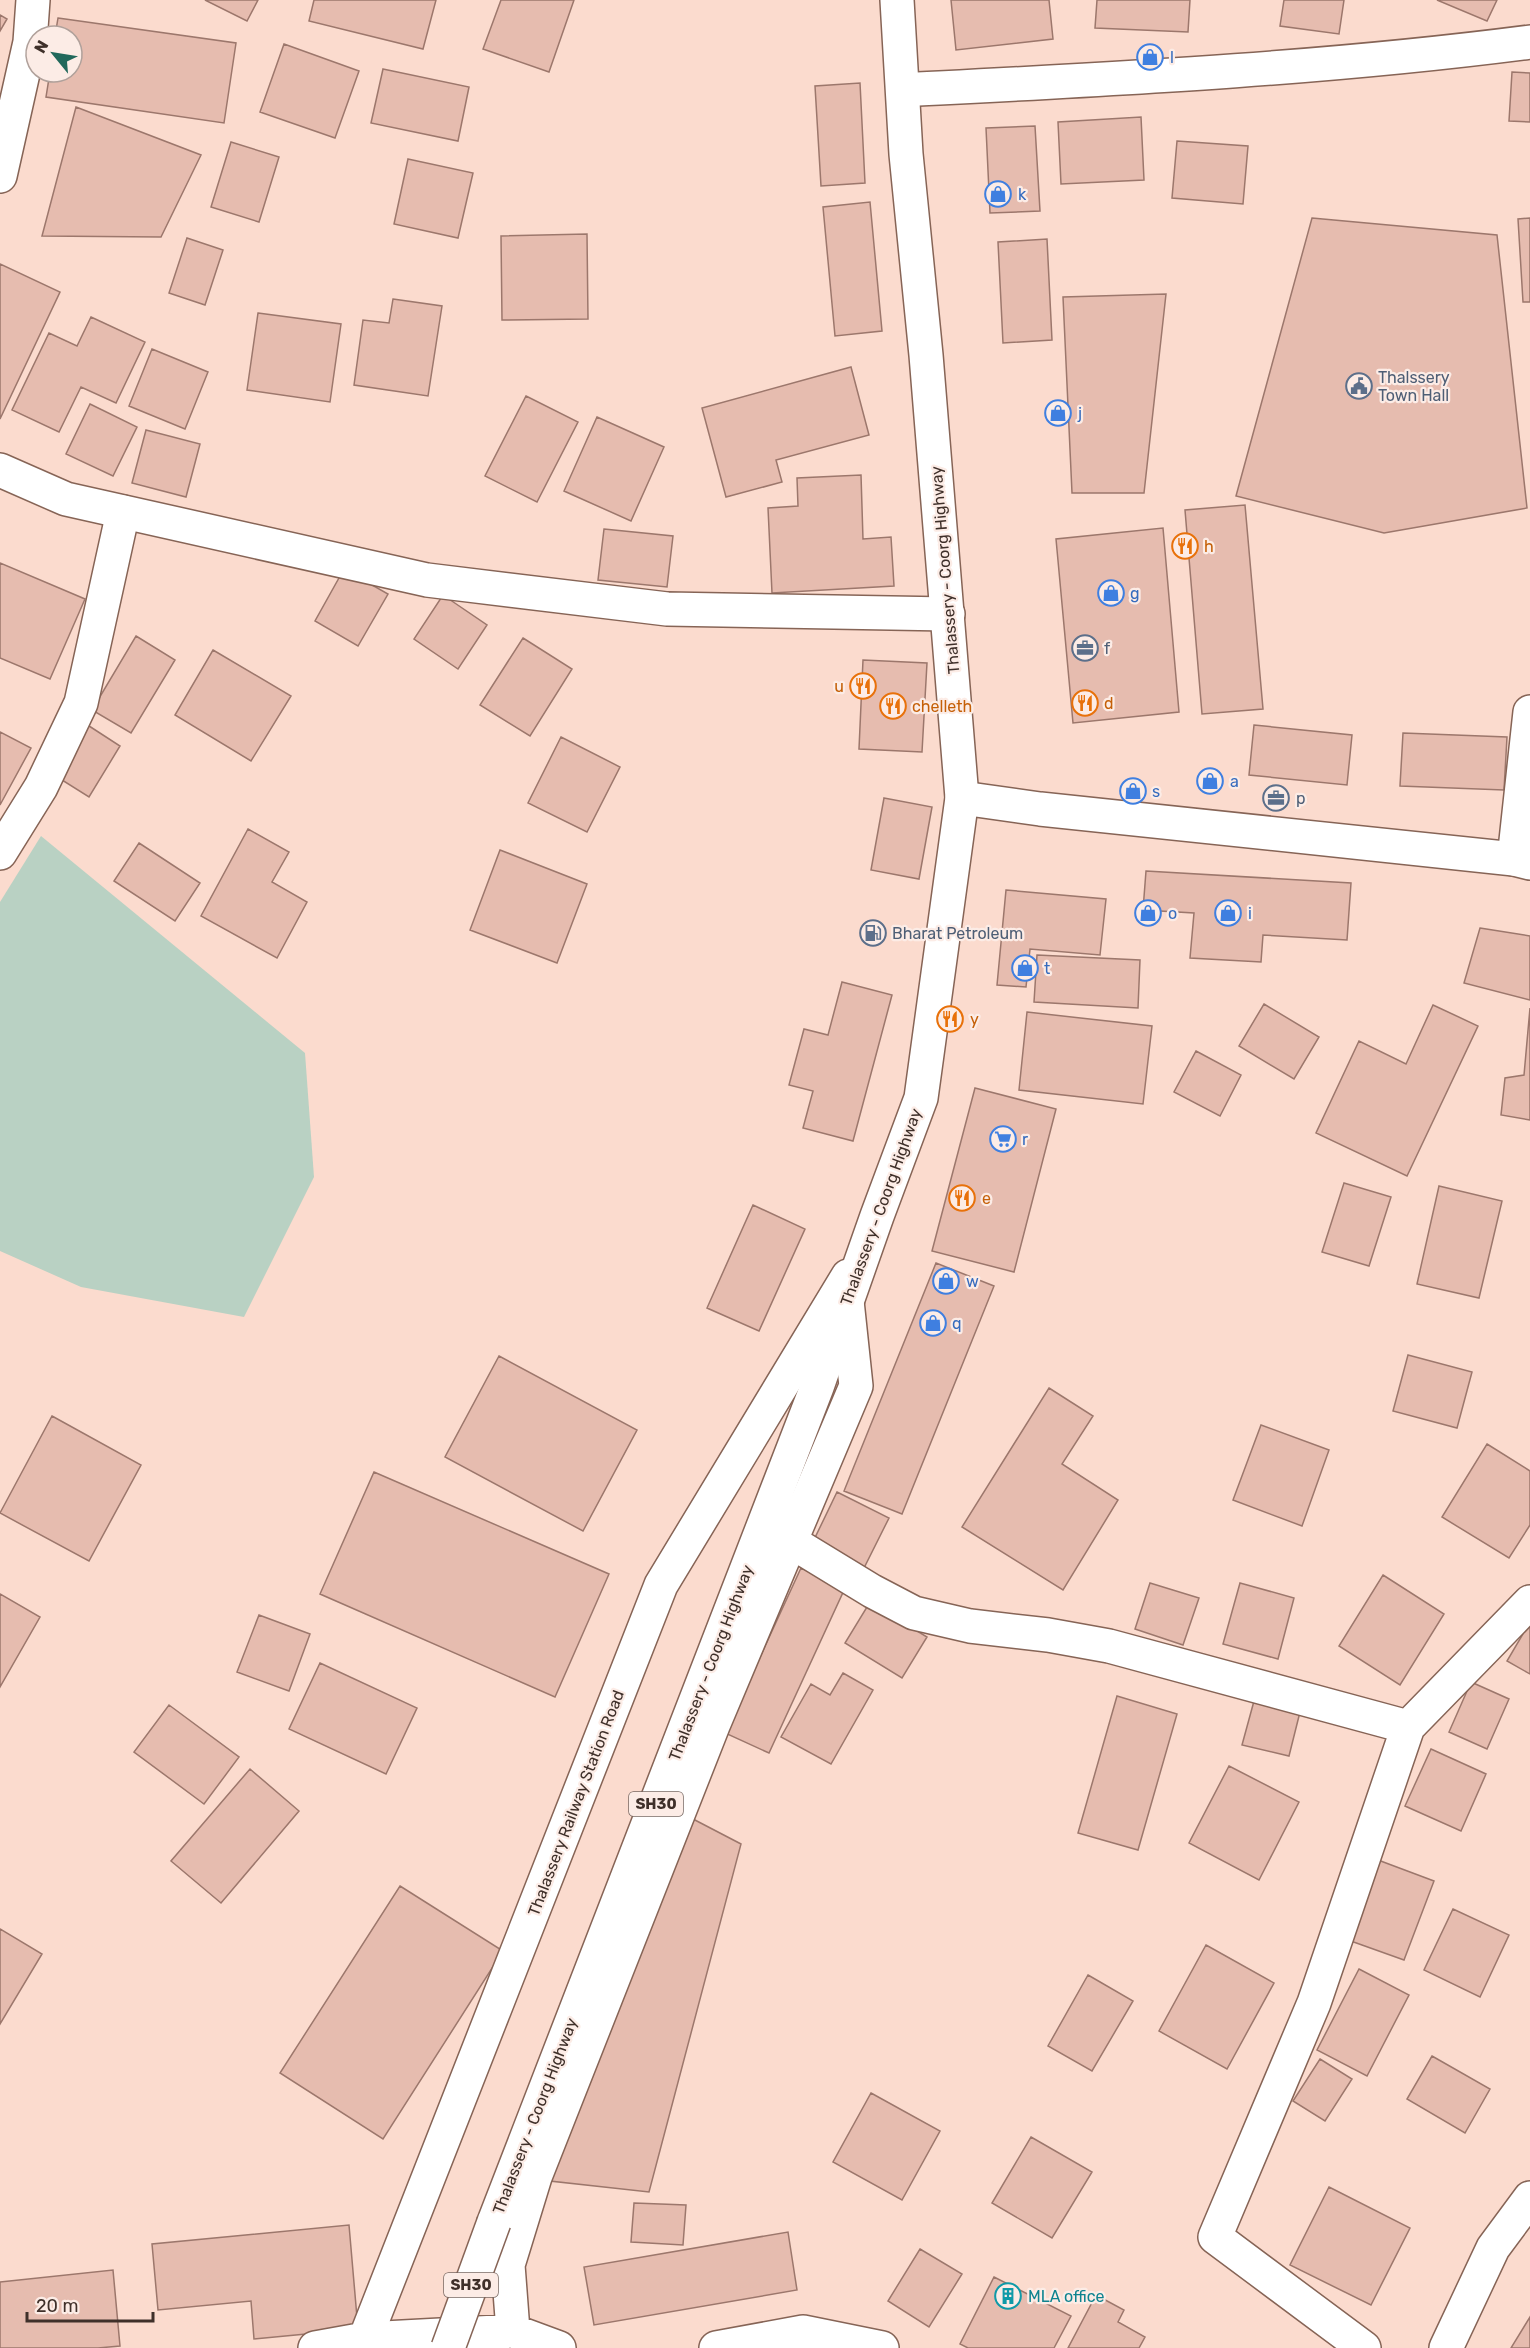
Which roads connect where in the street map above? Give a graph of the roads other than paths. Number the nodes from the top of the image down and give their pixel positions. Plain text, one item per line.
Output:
1 (33, 0) edge
2 (897, 0) edge
3 (1530, 42) edge
4 (903, 90) junction
5 (0, 176) edge
6 (0, 470) edge
7 (123, 512) junction
8 (948, 614) junction
9 (1530, 712) edge
10 (962, 798) junction
11 (0, 853) edge
12 (1522, 861) edge
13 (865, 1249) junction
14 (847, 1301) junction
15 (790, 1541) junction
16 (1530, 1602) edge
17 (1408, 1727) junction
18 (1530, 2198) edge
19 (513, 2331) junction
20 (365, 2339) junction
21 (315, 2348) edge
22 (448, 2348) edge
23 (559, 2348) edge
24 (716, 2348) edge
25 (882, 2348) edge
26 (1364, 2348) edge
27 (1446, 2348) edge

1 - 5 street
2 - 4 street, Thalassery - Coorg Highway / SH30
3 - 4 street
4 - 8 street, Thalassery - Coorg Highway / SH30
6 - 7 street
7 - 8 street
7 - 11 street
8 - 10 street, Thalassery - Coorg Highway / SH30
9 - 12 street
10 - 12 street
10 - 13 street, Thalassery - Coorg Highway / SH30
13 - 14 street, Thalassery - Coorg Highway / SH30
13 - 20 street, Thalassery Railway Station Road
14 - 15 street
14 - 22 street, Thalassery - Coorg Highway / SH30, bridge
15 - 17 street
15 - 19 street
16 - 17 street
17 - 26 street
18 - 27 street
19 - 20 street
19 - 23 street
20 - 21 street
24 - 25 street

